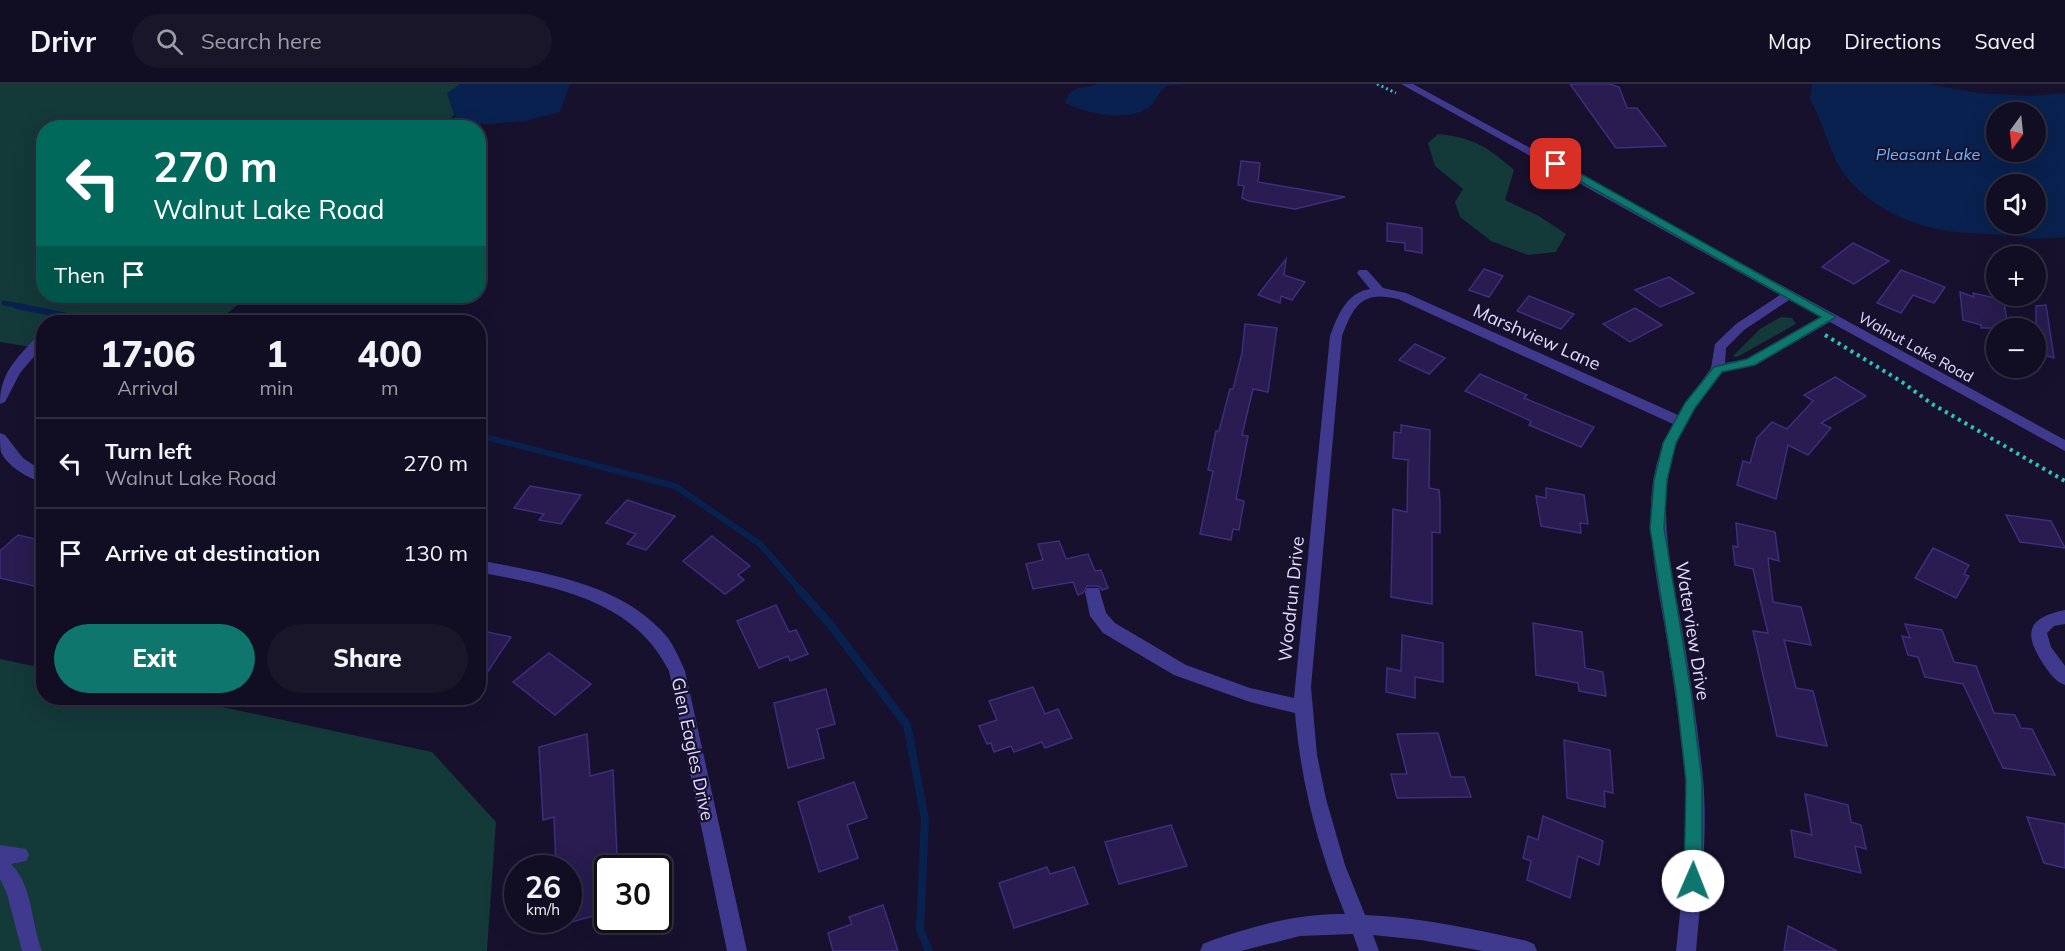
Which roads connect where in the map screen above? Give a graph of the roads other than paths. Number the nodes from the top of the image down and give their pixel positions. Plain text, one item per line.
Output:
1 (1404, 90) edge
2 (1364, 273) dead end
3 (1378, 290) junction
4 (1788, 295) junction
5 (1830, 317) junction
6 (36, 346) edge
7 (1718, 369) junction
8 (0, 399) edge
9 (1681, 422) junction
10 (0, 438) edge
11 (2065, 446) edge
12 (36, 473) edge
13 (486, 568) edge
14 (1092, 592) dead end
15 (2065, 617) edge
16 (2065, 678) edge
17 (1303, 707) junction
18 (0, 866) edge
19 (1361, 926) junction
20 (32, 951) edge
21 (737, 951) edge
22 (1210, 951) edge
23 (1369, 951) edge
24 (1527, 951) edge
25 (1686, 951) edge

1 - 4 street, Walnut Lake Road
2 - 3 street
3 - 9 street, Marshview Lane
3 - 17 street, Woodrun Drive
4 - 5 street, Walnut Lake Road
4 - 7 street, Waterview Drive
5 - 7 street
5 - 11 street, Walnut Lake Road
6 - 8 street
7 - 9 street, Waterview Drive
9 - 25 street, Waterview Drive
10 - 12 street
13 - 21 street, Glen Eagles Drive
14 - 17 street
15 - 16 street
17 - 19 street, Woodrun Drive
18 - 20 street
19 - 22 street
19 - 23 street, Woodrun Drive
19 - 24 street

